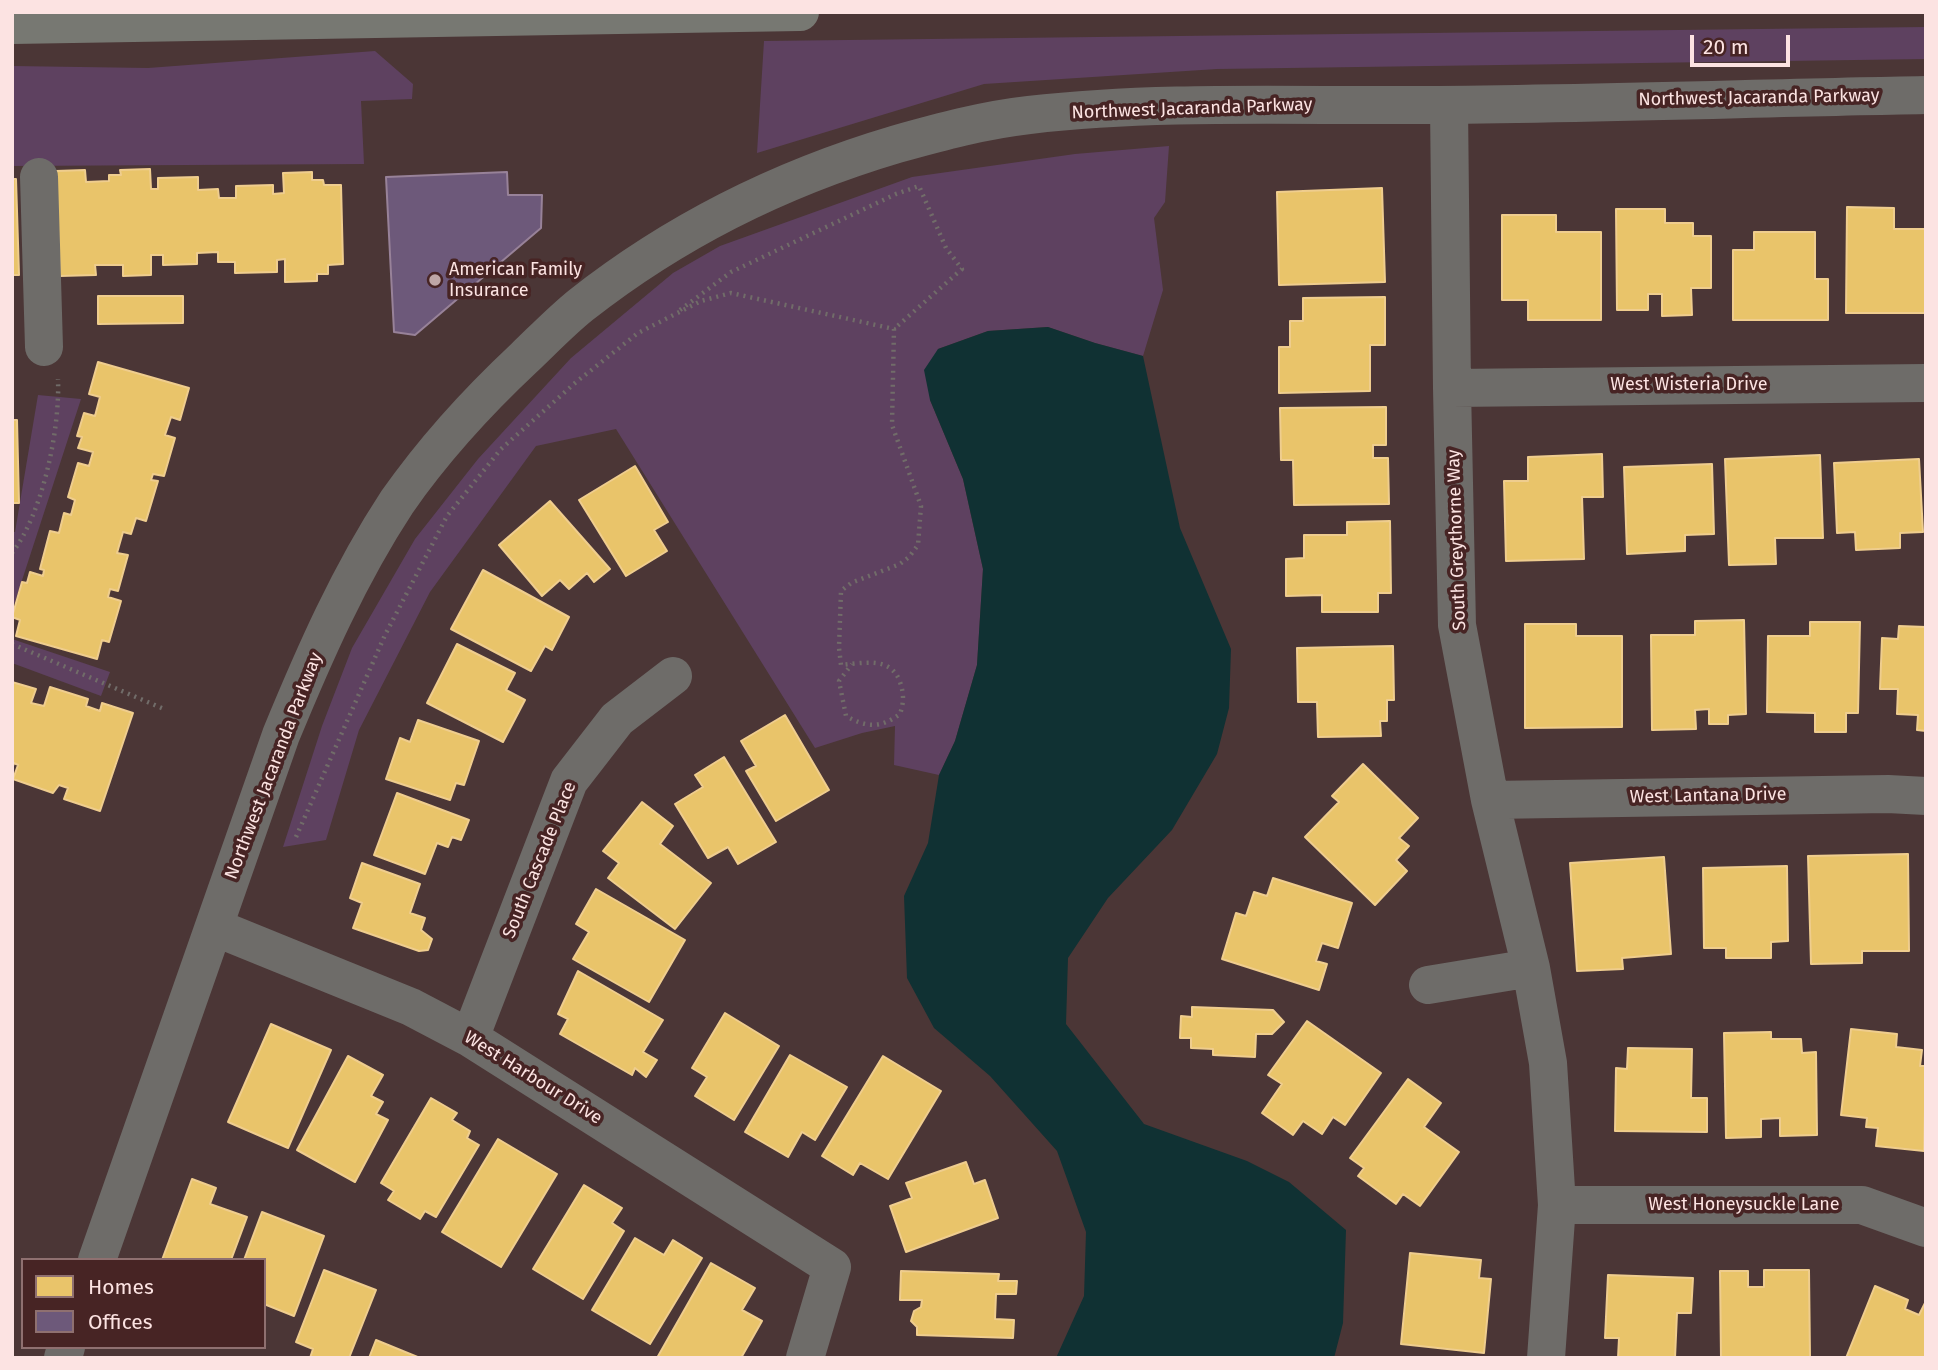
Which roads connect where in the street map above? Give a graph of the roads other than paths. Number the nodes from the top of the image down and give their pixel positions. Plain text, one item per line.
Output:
1 (800, 12) edge
2 (441, 15) edge
3 (12, 25) edge
4 (1926, 94) edge
5 (1449, 104) junction
6 (39, 177) dead end
7 (51, 359) road end
8 (1926, 383) edge
9 (1452, 388) junction
10 (673, 676) dead end
11 (1926, 796) edge
12 (1490, 800) junction
13 (214, 927) junction
14 (1531, 968) junction
15 (1428, 985) dead end
16 (470, 1038) junction
17 (1558, 1205) junction
18 (1926, 1228) edge
19 (98, 1258) edge
20 (805, 1358) edge
21 (1546, 1358) edge

1 - 2 main road
2 - 3 main road
4 - 5 street, Northwest Jacaranda Parkway
5 - 9 street, South Greythorne Way
5 - 13 street, Northwest Jacaranda Parkway
6 - 7 street
8 - 9 street, West Wisteria Drive
9 - 12 street, South Greythorne Way
10 - 16 street, South Cascade Place
11 - 12 street, West Lantana Drive
12 - 14 street, South Greythorne Way
13 - 16 street, West Harbour Drive
13 - 19 street, Northwest Jacaranda Parkway
14 - 15 street
14 - 17 street, South Greythorne Way
16 - 20 street, West Harbour Drive
17 - 18 street, West Honeysuckle Lane
17 - 21 street, South Greythorne Way

